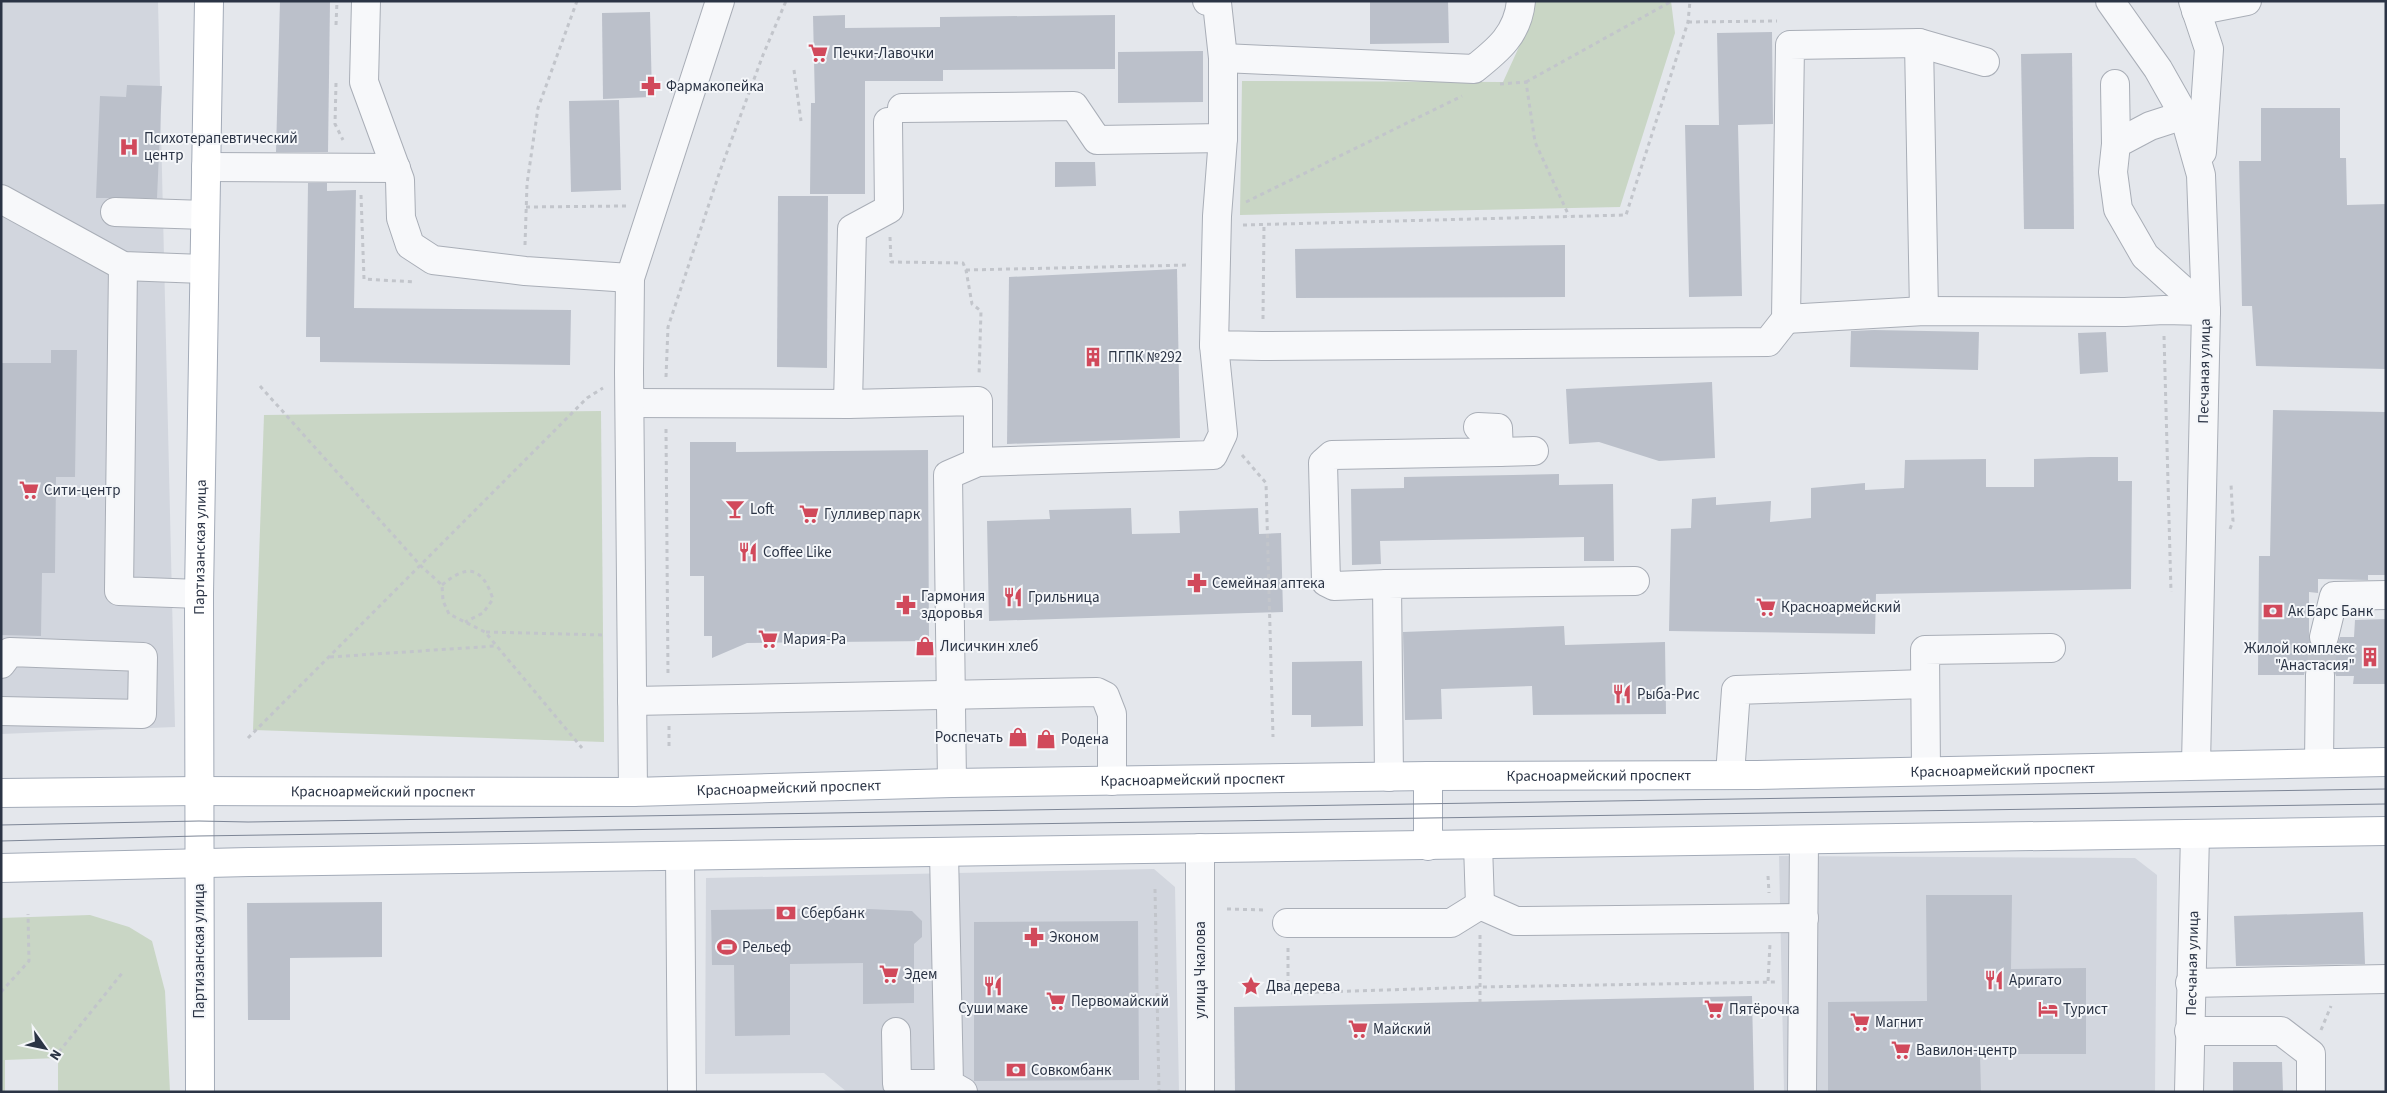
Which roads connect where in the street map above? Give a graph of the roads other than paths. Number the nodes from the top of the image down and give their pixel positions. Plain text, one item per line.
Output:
1 (210, 1) edge
2 (366, 1) edge
3 (720, 1) edge
4 (1207, 1) edge
5 (1521, 1) edge
6 (2110, 1) edge
7 (2247, 1) edge
8 (2194, 6) edge
9 (1920, 43) junction
10 (1223, 58) junction
11 (1985, 62) dead end
12 (2115, 84) dead end
13 (2184, 115) junction
14 (1223, 138) junction
15 (2116, 144) junction
16 (206, 167) junction
17 (396, 168) junction
18 (2201, 175) junction
19 (1, 199) edge
20 (115, 212) dead end
21 (205, 215) junction
22 (123, 266) junction
23 (203, 269) junction
24 (630, 278) junction
25 (1924, 311) junction
26 (2206, 311) junction
27 (1786, 319) junction
28 (1214, 345) junction
29 (630, 403) junction
30 (848, 404) junction
31 (1478, 427) dead end
32 (1534, 451) dead end
33 (1499, 452) junction
34 (978, 462) junction
35 (1635, 581) dead end
36 (1387, 584) junction
37 (199, 594) junction
38 (2386, 595) edge
39 (2324, 637) tunnel mouth
40 (2051, 648) dead end
41 (1, 664) edge
42 (2320, 675) tunnel mouth
43 (1925, 684) junction
44 (951, 694) junction
45 (632, 700) junction
46 (1, 711) edge
47 (2386, 762) edge
48 (2319, 763) junction
49 (2196, 764) junction
50 (1926, 771) junction
51 (1730, 775) junction
52 (1428, 776) junction
53 (1389, 777) junction
54 (1112, 781) junction
55 (952, 783) junction
56 (199, 791) junction
57 (633, 792) junction
58 (1, 794) edge
59 (2386, 831) edge
60 (2195, 834) junction
61 (1804, 840) junction
62 (1478, 845) junction
63 (1428, 846) junction
64 (1200, 848) junction
65 (944, 853) junction
66 (680, 857) junction
67 (198, 863) junction
68 (1, 868) edge
69 (1480, 917) junction
70 (1804, 918) junction
71 (1287, 934) road end
72 (2386, 979) edge
73 (2190, 983) junction
74 (896, 1032) dead end
75 (2189, 1032) junction
76 (956, 1088) edge
77 (200, 1092) edge
78 (682, 1092) edge
79 (1200, 1092) edge
80 (1802, 1092) edge
81 (2189, 1092) edge
82 (2311, 1092) edge

1 - 16 main road, Партизанская улица
2 - 17 street
3 - 24 street
4 - 10 street
5 - 10 street
6 - 13 street, Песчаная улица
7 - 8 street
8 - 18 street
9 - 11 street
9 - 25 street
9 - 27 street
10 - 14 street
12 - 15 street
13 - 15 street
13 - 18 street, Песчаная улица
14 - 28 street
14 - 30 street
15 - 26 street
16 - 17 street
16 - 21 main road, Партизанская улица
17 - 24 street
18 - 26 street, Песчаная улица
19 - 22 street
20 - 21 street
21 - 23 main road, Партизанская улица
22 - 23 street
22 - 37 street
23 - 37 main road, Партизанская улица
24 - 29 street
25 - 26 street
25 - 27 street
26 - 49 street, Песчаная улица
27 - 28 street
28 - 34 street
29 - 30 street
29 - 45 street
30 - 34 street
31 - 33 street
32 - 33 street
33 - 36 street
34 - 44 street
35 - 36 street
36 - 53 street
37 - 56 main road, Партизанская улица
38 - 39 street
40 - 43 street
41 - 46 street
42 - 48 street
43 - 50 street
43 - 51 street
44 - 45 street
44 - 54 street
44 - 55 street
45 - 57 street
47 - 48 main road, Красноармейский проспект
48 - 49 main road, Красноармейский проспект
49 - 50 main road, Красноармейский проспект
50 - 51 main road, Красноармейский проспект
51 - 52 main road, Красноармейский проспект
52 - 53 main road, Красноармейский проспект
52 - 63 main road
53 - 54 main road, Красноармейский проспект
54 - 55 main road, Красноармейский проспект
55 - 57 main road, Красноармейский проспект
56 - 57 main road, Красноармейский проспект
56 - 58 main road, Красноармейский проспект
56 - 67 main road, Партизанская улица
59 - 60 main road
60 - 61 main road
60 - 73 street, Песчаная улица
61 - 62 main road
61 - 70 street
62 - 63 main road
62 - 69 street
63 - 64 main road
64 - 65 main road
64 - 79 street, улица Чкалова
65 - 66 main road
65 - 76 street
66 - 67 main road
66 - 78 street
67 - 68 main road
67 - 77 main road, Партизанская улица
69 - 70 street
69 - 71 street
70 - 80 street
72 - 73 street
73 - 75 street, Песчаная улица
74 - 76 street
75 - 81 street, Песчаная улица
75 - 82 street

